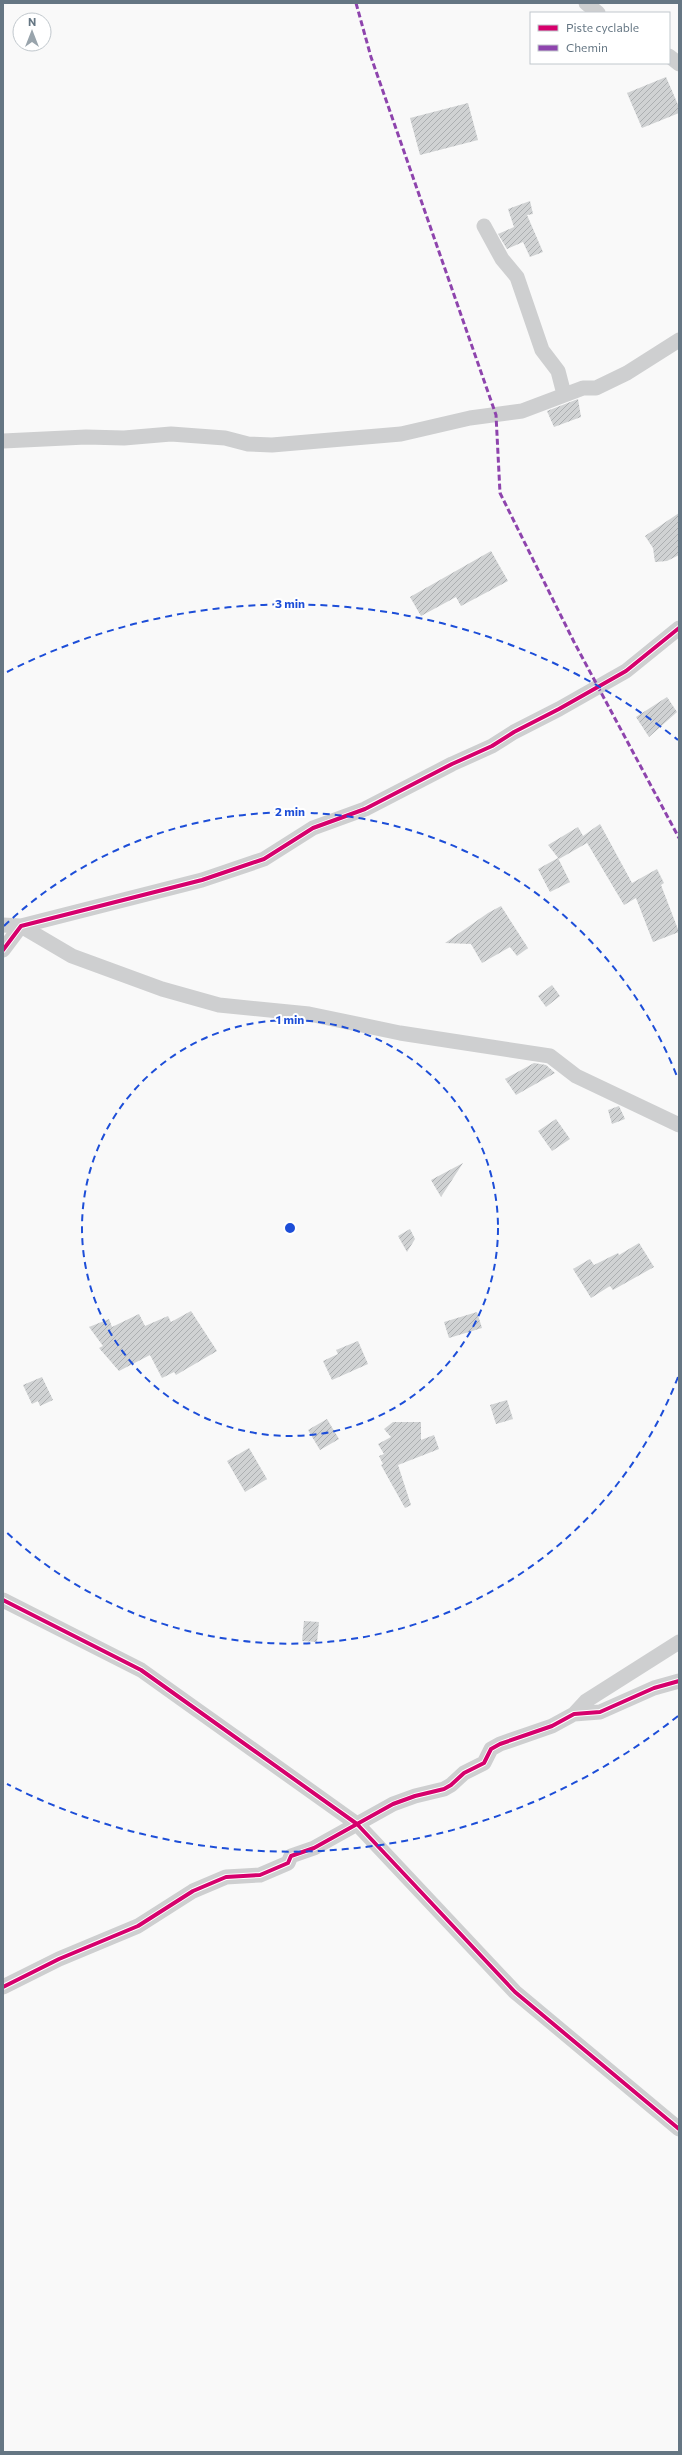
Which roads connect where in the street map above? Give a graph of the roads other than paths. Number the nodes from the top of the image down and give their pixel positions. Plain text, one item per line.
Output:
1 (586, 3) edge
2 (597, 12) edge
3 (670, 57) edge
4 (679, 64) edge
5 (484, 226) dead end
6 (679, 340) edge
7 (564, 394) junction
8 (3, 441) edge
9 (679, 628) edge
10 (3, 925) edge
11 (21, 926) junction
12 (3, 950) edge
13 (679, 1125) edge
14 (3, 1600) edge
15 (679, 1642) edge
16 (679, 1681) edge
17 (574, 1714) junction
18 (357, 1824) junction
19 (3, 1987) edge
20 (679, 2129) edge

1 - 2 street
3 - 4 street
5 - 7 street
6 - 7 street
7 - 8 street
9 - 11 street
10 - 11 street
11 - 12 street
11 - 13 street
14 - 18 street
15 - 17 street
16 - 17 street
17 - 18 street
18 - 19 street
18 - 20 street

